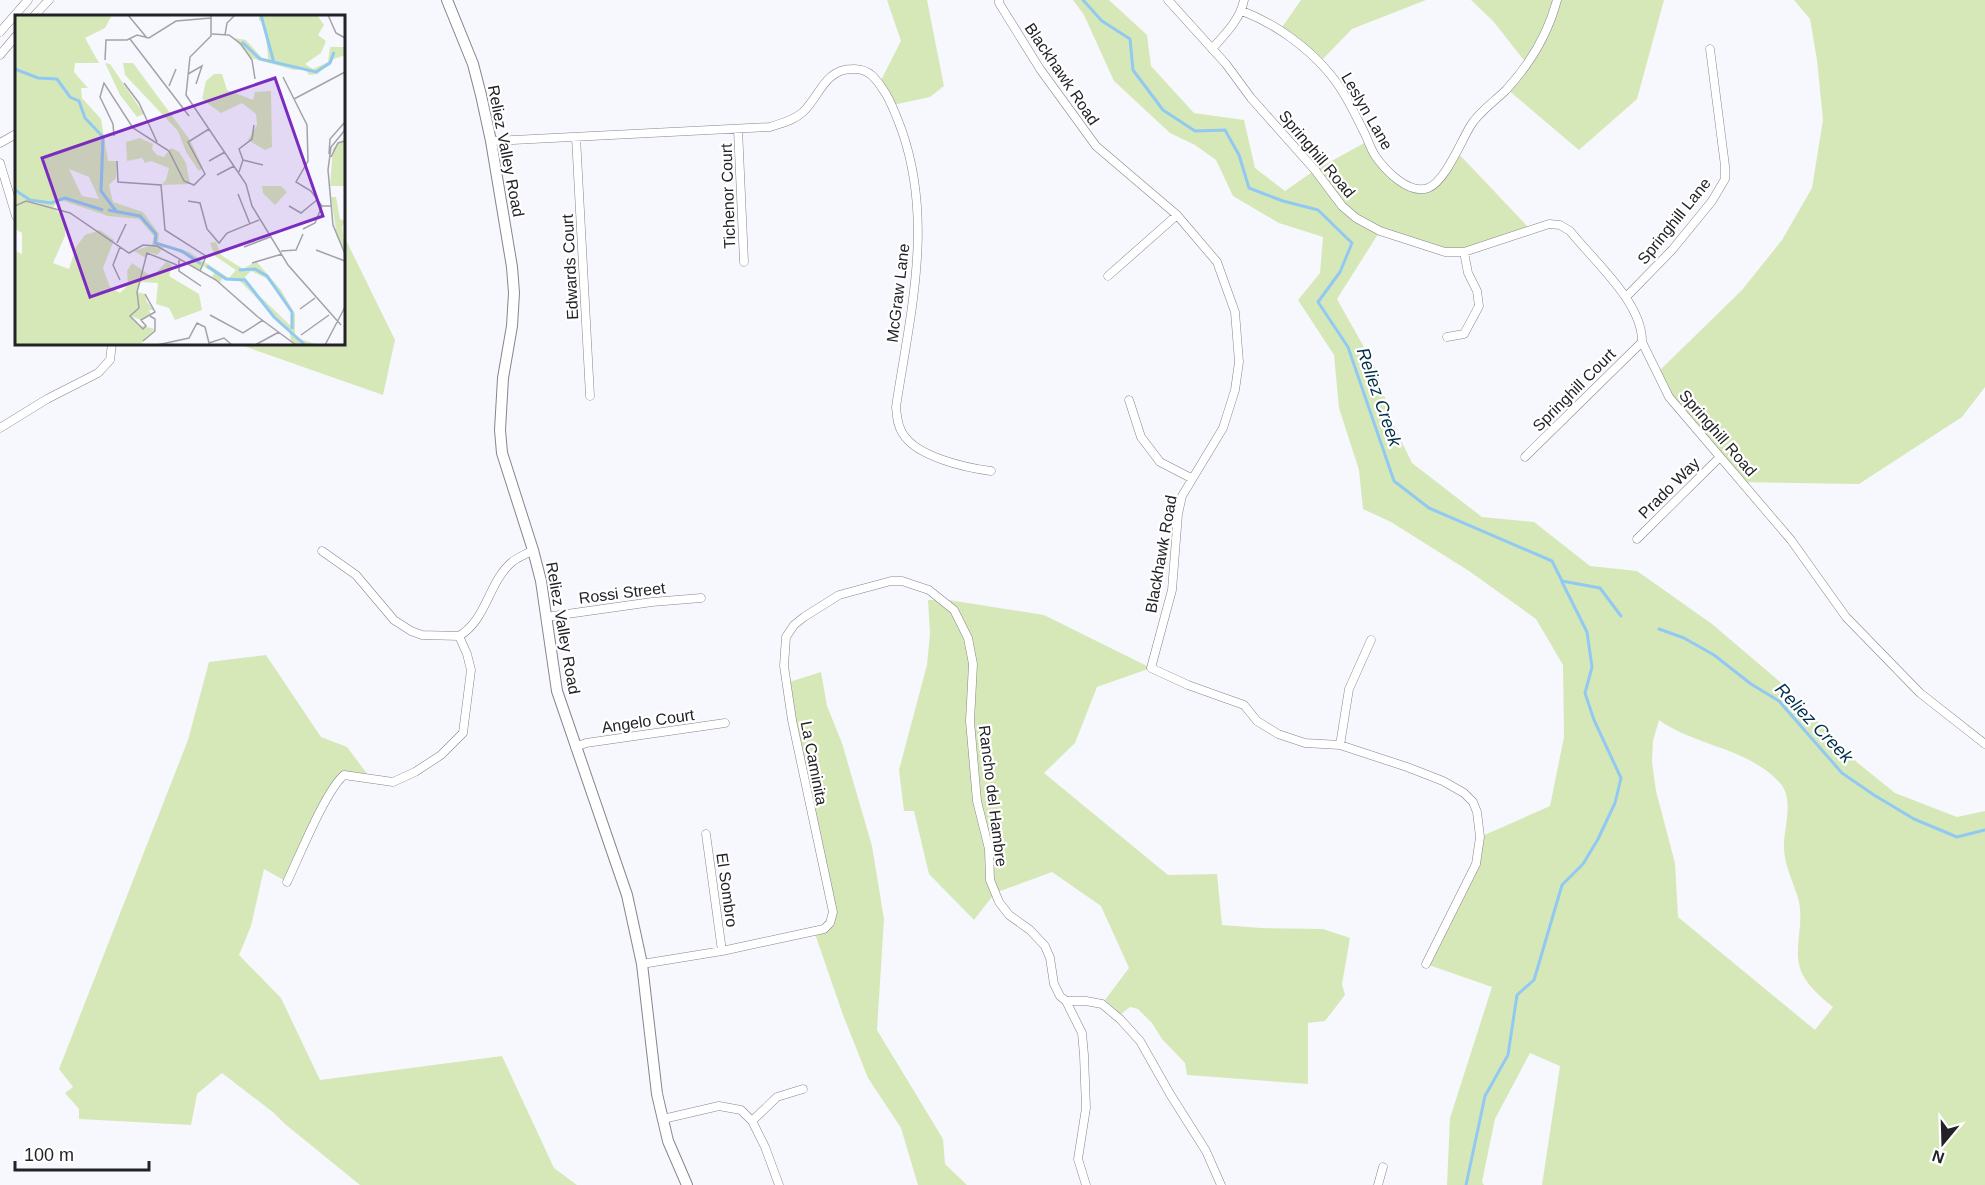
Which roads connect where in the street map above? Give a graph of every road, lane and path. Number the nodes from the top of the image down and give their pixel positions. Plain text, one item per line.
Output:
1 (28, 0) edge
2 (49, 0) edge
3 (447, 0) edge
4 (999, 0) edge
5 (1168, 0) edge
6 (1244, 0) edge
7 (1557, 0) edge
8 (1242, 11) junction
9 (35, 15) edge
10 (0, 32) edge
11 (15, 37) edge
12 (1212, 49) junction
13 (1710, 49) dead end
14 (0, 55) edge
15 (738, 129) junction
16 (15, 135) edge
17 (576, 137) junction
18 (491, 141) junction
19 (0, 143) edge
20 (0, 164) edge
21 (15, 213) edge
22 (1177, 215) junction
23 (1464, 252) junction
24 (744, 262) dead end
25 (1108, 276) dead end
26 (1627, 296) junction
27 (1446, 338) dead end
28 (1642, 342) junction
29 (112, 345) edge
30 (590, 396) dead end
31 (1129, 400) dead end
32 (0, 428) edge
33 (1525, 457) dead end
34 (1720, 457) junction
35 (991, 471) dead end
36 (1191, 478) junction
37 (1637, 539) dead end
38 (533, 550) junction
39 (322, 551) dead end
40 (701, 598) dead end
41 (546, 617) junction
42 (459, 636) junction
43 (968, 638) joint
44 (1371, 640) dead end
45 (725, 723) dead end
46 (1985, 744) edge
47 (1340, 745) junction
48 (575, 747) junction
49 (706, 834) dead end
50 (288, 882) dead end
51 (722, 951) junction
52 (642, 964) junction
53 (1426, 964) dead end
54 (1066, 1001) junction
55 (803, 1089) dead end
56 (663, 1119) junction
57 (752, 1120) junction
58 (1383, 1167) dead end
59 (687, 1185) edge
60 (779, 1185) edge
61 (1086, 1185) edge
62 (1221, 1185) edge
63 (1378, 1185) edge

1 - 10 street
2 - 9 street
3 - 18 main road, Reliez Valley Road
4 - 22 street, Blackhawk Road
5 - 12 street, Springhill Road
6 - 8 street
7 - 8 street, Leslyn Lane
8 - 12 street
11 - 14 street
12 - 23 street, Springhill Road
13 - 26 street, Springhill Lane
15 - 17 street, McGraw Lane
15 - 24 street, Tichenor Court
15 - 35 street, McGraw Lane
16 - 19 street
17 - 18 street, McGraw Lane
17 - 30 street, Edwards Court
18 - 38 main road, Reliez Valley Road
20 - 21 street
22 - 25 street
22 - 36 street, Blackhawk Road
23 - 26 street, Springhill Road
23 - 27 street
26 - 28 street, Springhill Road
28 - 33 street, Springhill Court
28 - 34 street, Springhill Road
29 - 32 street
31 - 36 street
34 - 37 street, Prado Way
34 - 46 street, Springhill Road
36 - 47 street, Blackhawk Road
38 - 41 main road, Reliez Valley Road
38 - 42 street
39 - 42 street
40 - 41 street, Rossi Street
41 - 48 main road, Reliez Valley Road
42 - 50 street
43 - 51 street, La Caminita
43 - 54 street, Rancho del Hambre
44 - 47 street
45 - 48 street, Angelo Court
47 - 53 street
48 - 52 main road, Reliez Valley Road
49 - 51 street, El Sombro
51 - 52 street, La Caminita
52 - 56 main road, Reliez Valley Road
54 - 61 street
54 - 62 street
55 - 57 street
56 - 57 street
56 - 59 main road, Reliez Valley Road
57 - 60 street
58 - 63 street

